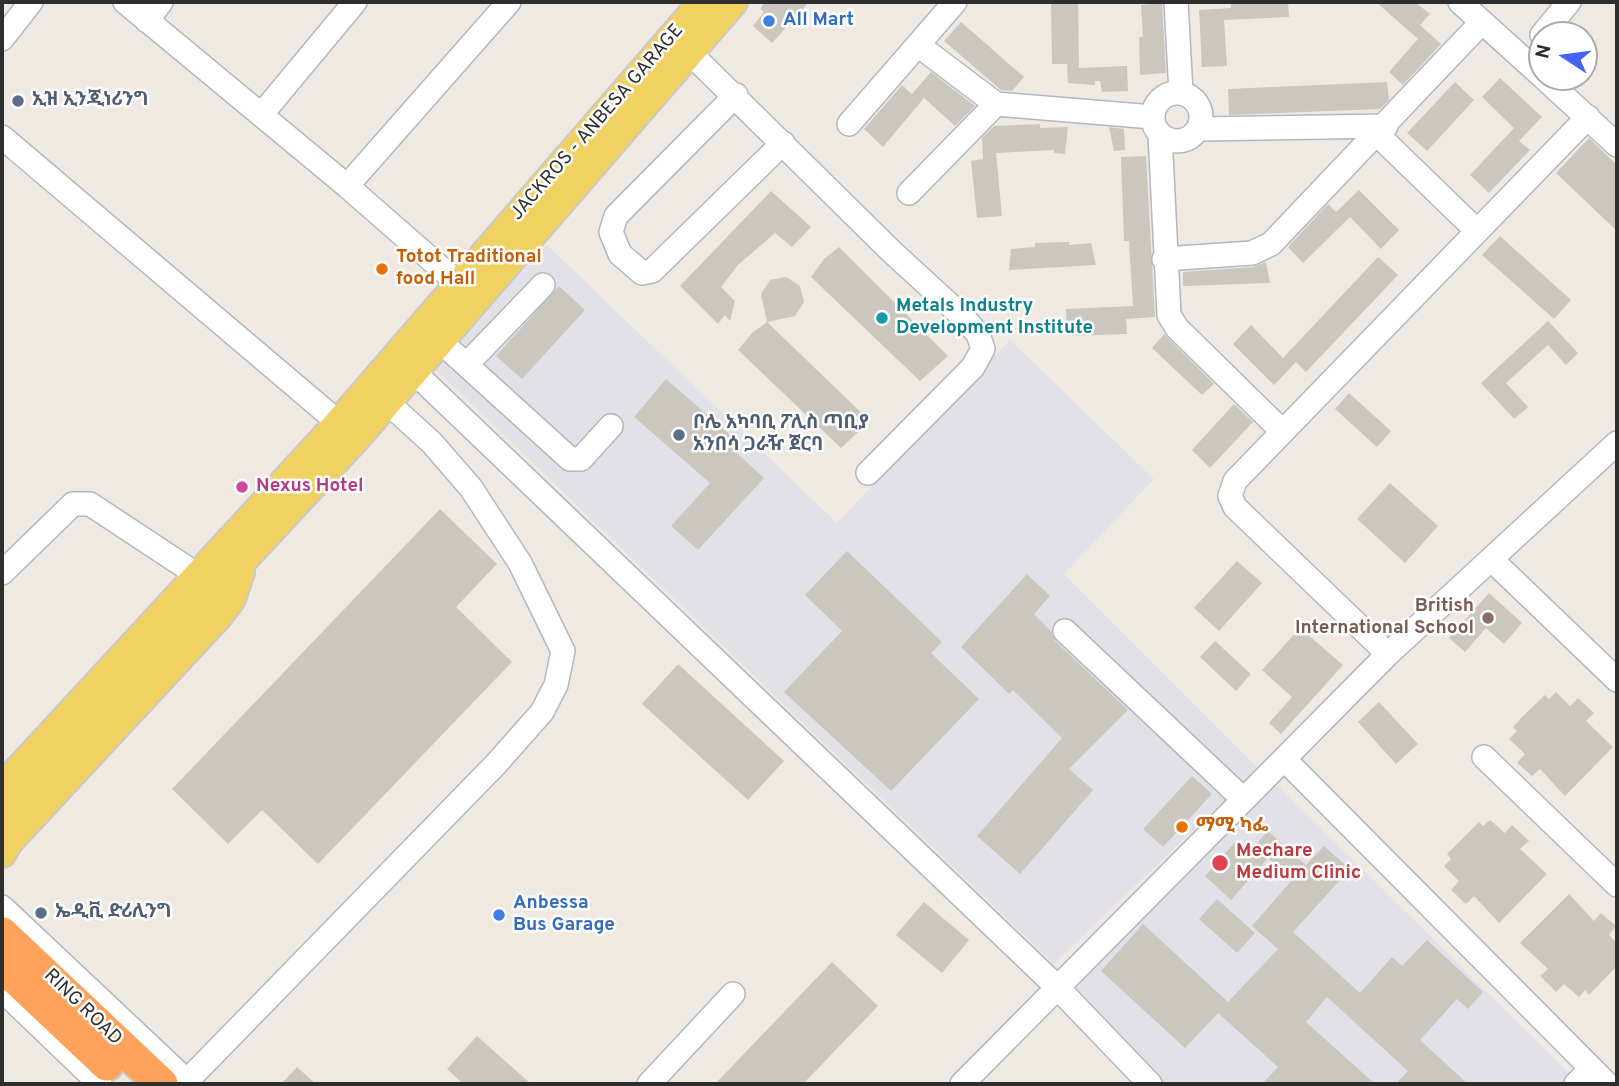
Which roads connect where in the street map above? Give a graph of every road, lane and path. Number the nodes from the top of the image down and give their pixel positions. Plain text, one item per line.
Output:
1 (31, 2) edge
2 (125, 2) edge
3 (161, 2) edge
4 (355, 2) edge
5 (509, 2) edge
6 (703, 2) edge
7 (733, 2) edge
8 (955, 2) edge
9 (1176, 2) edge
10 (1460, 2) edge
11 (1569, 2) edge
12 (147, 20) junction
13 (1553, 21) edge
14 (1482, 22) junction
15 (2, 39) edge
16 (918, 45) junction
17 (690, 53) junction
18 (1528, 53) edge
19 (1523, 59) junction
20 (1528, 63) edge
21 (1559, 91) edge
22 (1181, 93) junction
23 (736, 95) junction
24 (996, 104) junction
25 (261, 115) junction
26 (1588, 117) junction
27 (618, 119) junction
28 (849, 124) dead end
29 (1157, 125) junction
30 (1199, 129) junction
31 (1382, 130) junction
32 (2, 137) edge
33 (783, 143) junction
34 (1617, 144) edge
35 (347, 186) junction
36 (909, 193) dead end
37 (1477, 231) junction
38 (1164, 259) junction
39 (459, 284) junction
40 (543, 285) dead end
41 (440, 341) junction
42 (467, 365) junction
43 (414, 372) junction
44 (387, 402) junction
45 (611, 426) dead end
46 (1281, 430) junction
47 (347, 431) junction
48 (1617, 443) edge
49 (867, 473) dead end
50 (244, 558) junction
51 (1493, 561) junction
52 (2, 573) edge
53 (200, 585) junction
54 (1065, 631) dead end
55 (1388, 654) junction
56 (1617, 680) edge
57 (1484, 757) dead end
58 (1285, 760) junction
59 (2, 767) edge
60 (2, 788) edge
61 (1244, 799) junction
62 (2, 819) edge
63 (2, 853) edge
64 (1617, 885) edge
65 (2, 907) edge
66 (2, 934) edge
67 (2, 965) edge
68 (1056, 986) junction
69 (2, 990) edge
70 (733, 994) dead end
71 (1591, 1079) edge
72 (179, 1083) edge
73 (100, 1084) edge
74 (128, 1084) edge
75 (649, 1084) edge
76 (962, 1084) edge
77 (1150, 1084) edge

1 - 15 street
2 - 12 street
3 - 12 street
4 - 25 street
5 - 35 street
6 - 27 main road, JACKROS - ANBESA GARAGE
7 - 17 main road
8 - 16 street
9 - 22 street
10 - 14 street
11 - 13 street
12 - 25 street
14 - 19 street
14 - 31 street
16 - 24 street
16 - 28 street
17 - 23 street
17 - 27 main road
18 - 19 street
19 - 20 street
21 - 26 street
22 - 29 street
22 - 30 street
23 - 33 street
23 - 33 street
24 - 29 street
24 - 36 street
25 - 35 street
26 - 34 street
26 - 37 street
27 - 39 main road, JACKROS - ANBESA GARAGE
27 - 41 main road
29 - 30 street
29 - 38 street
30 - 31 street
31 - 37 street
31 - 38 street
32 - 47 street
33 - 49 street
35 - 39 street
37 - 46 street
38 - 46 street
39 - 47 main road, JACKROS - ANBESA GARAGE
40 - 42 street
41 - 42 street
41 - 43 main road
42 - 45 street
43 - 44 main road
43 - 68 street
44 - 47 main road
44 - 72 street
46 - 55 street
47 - 50 main road
47 - 53 main road, JACKROS - ANBESA GARAGE
48 - 51 street
50 - 53 main road
50 - 63 main road
51 - 55 street
51 - 56 street
52 - 53 street
53 - 59 main road
53 - 60 main road
53 - 62 main road
54 - 61 street
55 - 58 street
57 - 64 street
58 - 61 street
58 - 71 street
61 - 68 street
65 - 72 street
66 - 72 highway, RING ROAD
67 - 74 highway
68 - 76 street
68 - 77 street
69 - 73 street
70 - 75 street

